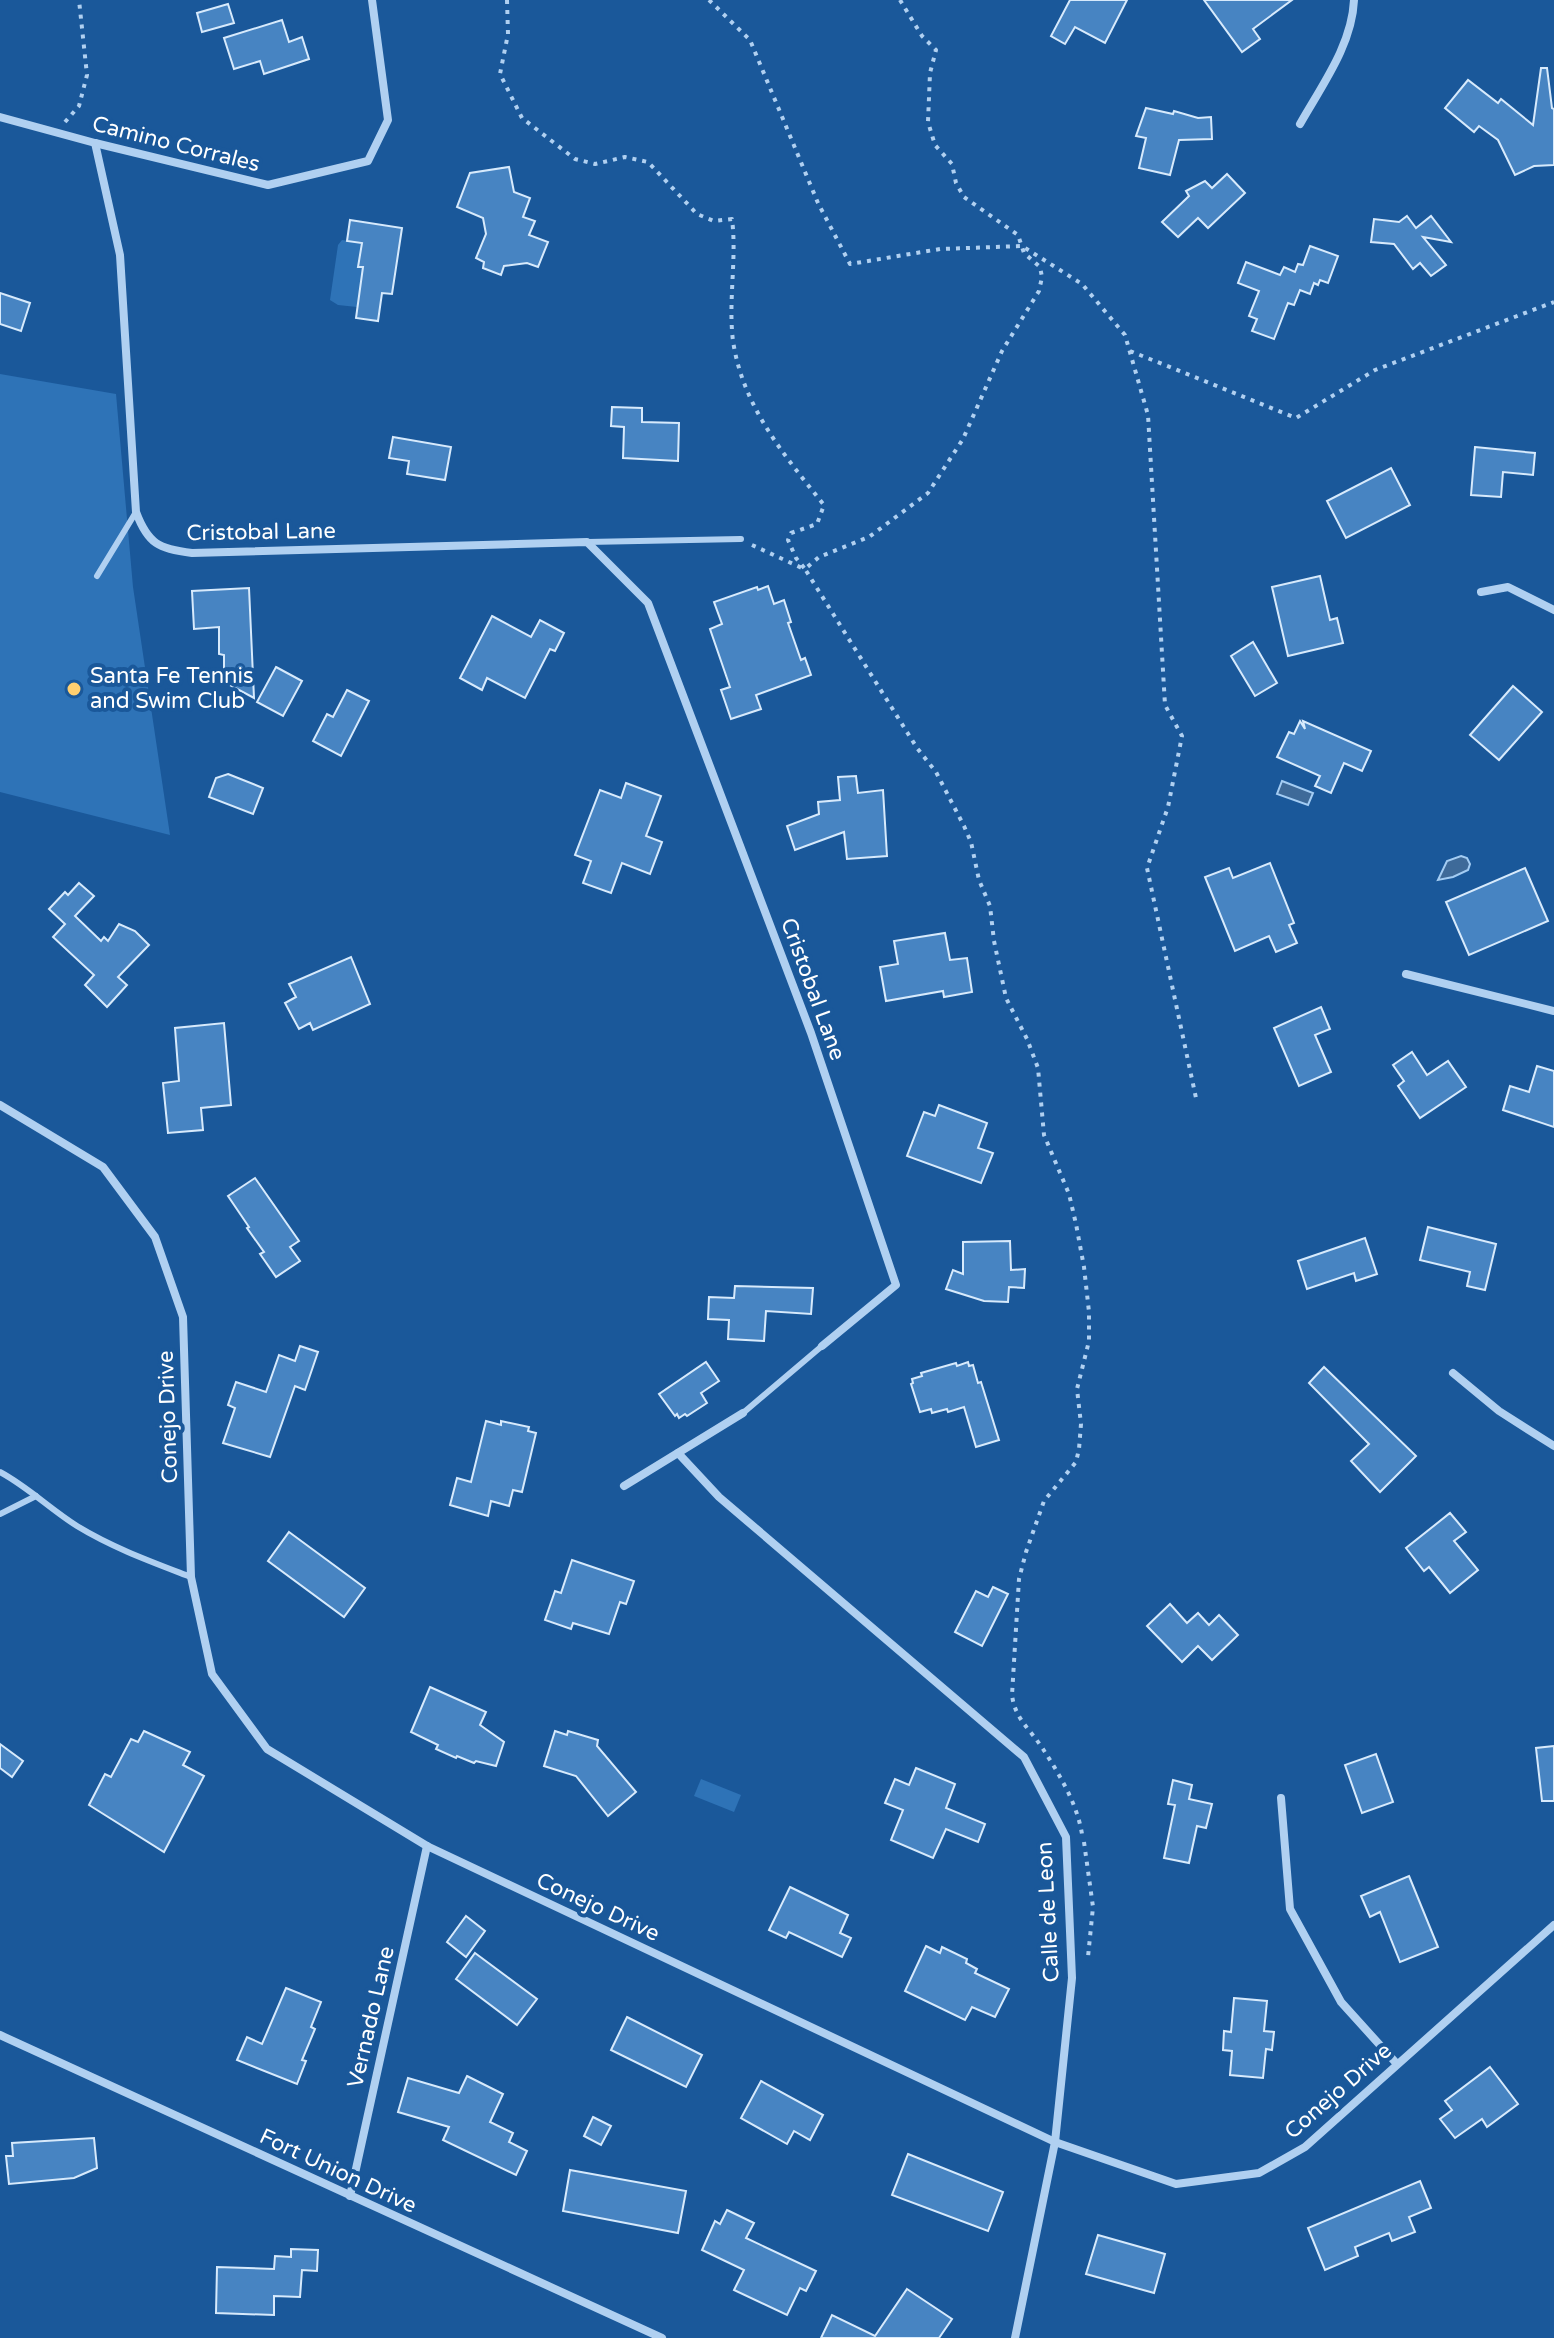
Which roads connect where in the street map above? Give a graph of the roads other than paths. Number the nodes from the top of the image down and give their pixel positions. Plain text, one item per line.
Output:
1 (372, 0) edge
2 (1354, 0) edge
3 (0, 117) edge
4 (1300, 124) dead end
5 (95, 143) junction
6 (136, 512) junction
7 (741, 539) road end
8 (587, 542) junction
9 (97, 576) dead end
10 (1481, 592) dead end
11 (1554, 610) edge
12 (1406, 974) dead end
13 (1554, 1011) edge
14 (0, 1105) edge
15 (822, 1346) joint
16 (1453, 1373) dead end
17 (743, 1413) joint
18 (1554, 1446) edge
19 (678, 1453) junction
20 (0, 1472) edge
21 (624, 1486) dead end
22 (36, 1496) junction
23 (0, 1514) edge
24 (191, 1577) junction
25 (1281, 1798) dead end
26 (427, 1846) junction
27 (1554, 1925) edge
28 (0, 2035) edge
29 (1397, 2064) junction
30 (1055, 2142) junction
31 (350, 2196) junction
32 (662, 2338) edge
33 (1015, 2338) edge

1 - 5 street, Camino Corrales
2 - 4 street
3 - 5 street, Camino Corrales
5 - 6 street
6 - 8 street, Cristobal Lane
6 - 9 lane
7 - 8 lane, Cristobal Lane
8 - 15 street, Cristobal Lane
10 - 11 street
12 - 13 street
14 - 24 street, Conejo Drive
15 - 17 lane, Cristobal Lane
16 - 18 street
17 - 19 street
19 - 21 street
19 - 30 street, Calle de Leon
20 - 22 lane
22 - 23 lane
22 - 24 lane
24 - 26 street, Conejo Drive
25 - 29 street
26 - 30 street, Conejo Drive
26 - 31 street, Vernado Lane
27 - 29 street, Conejo Drive
28 - 31 street, Fort Union Drive
29 - 30 street, Conejo Drive
30 - 33 street, Calle de Leon
31 - 32 street, Fort Union Drive

